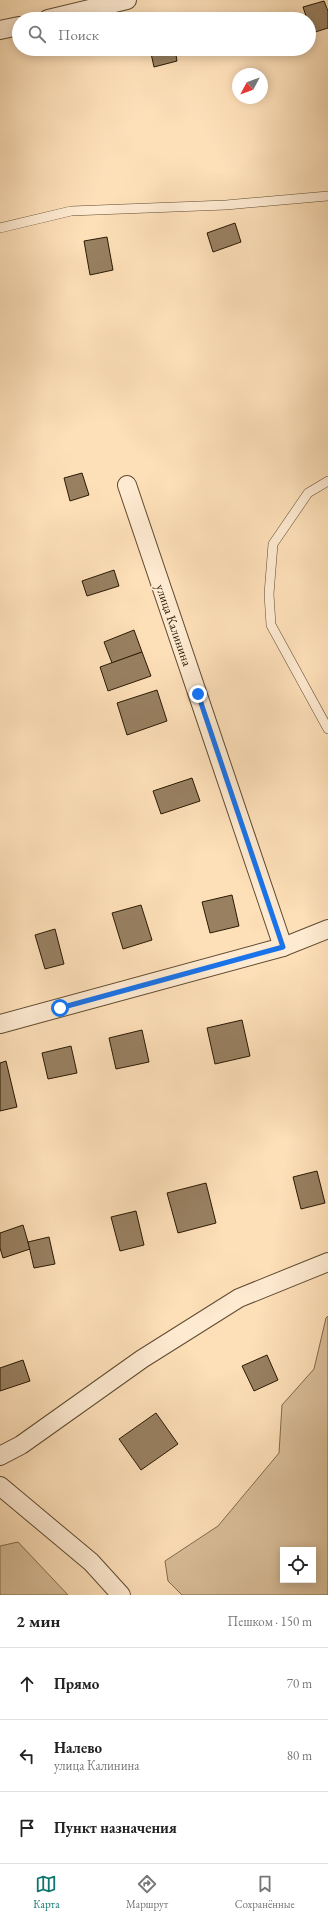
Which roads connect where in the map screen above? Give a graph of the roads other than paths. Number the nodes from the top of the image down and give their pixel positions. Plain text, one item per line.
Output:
1 (127, 0) edge
2 (77, 12) edge
3 (12, 27) edge
4 (0, 30) edge
5 (328, 196) edge
6 (0, 228) edge
7 (328, 481) edge
8 (127, 485) dead end
9 (328, 729) edge
10 (328, 929) edge
11 (283, 947) junction
12 (0, 1024) edge
13 (328, 1262) edge
14 (0, 1456) edge
15 (0, 1486) edge
16 (121, 1595) edge

1 - 2 street
3 - 4 street
5 - 6 lane
7 - 9 lane
8 - 11 street, улица Калинина
10 - 11 street
11 - 12 street
13 - 14 street
15 - 16 street

